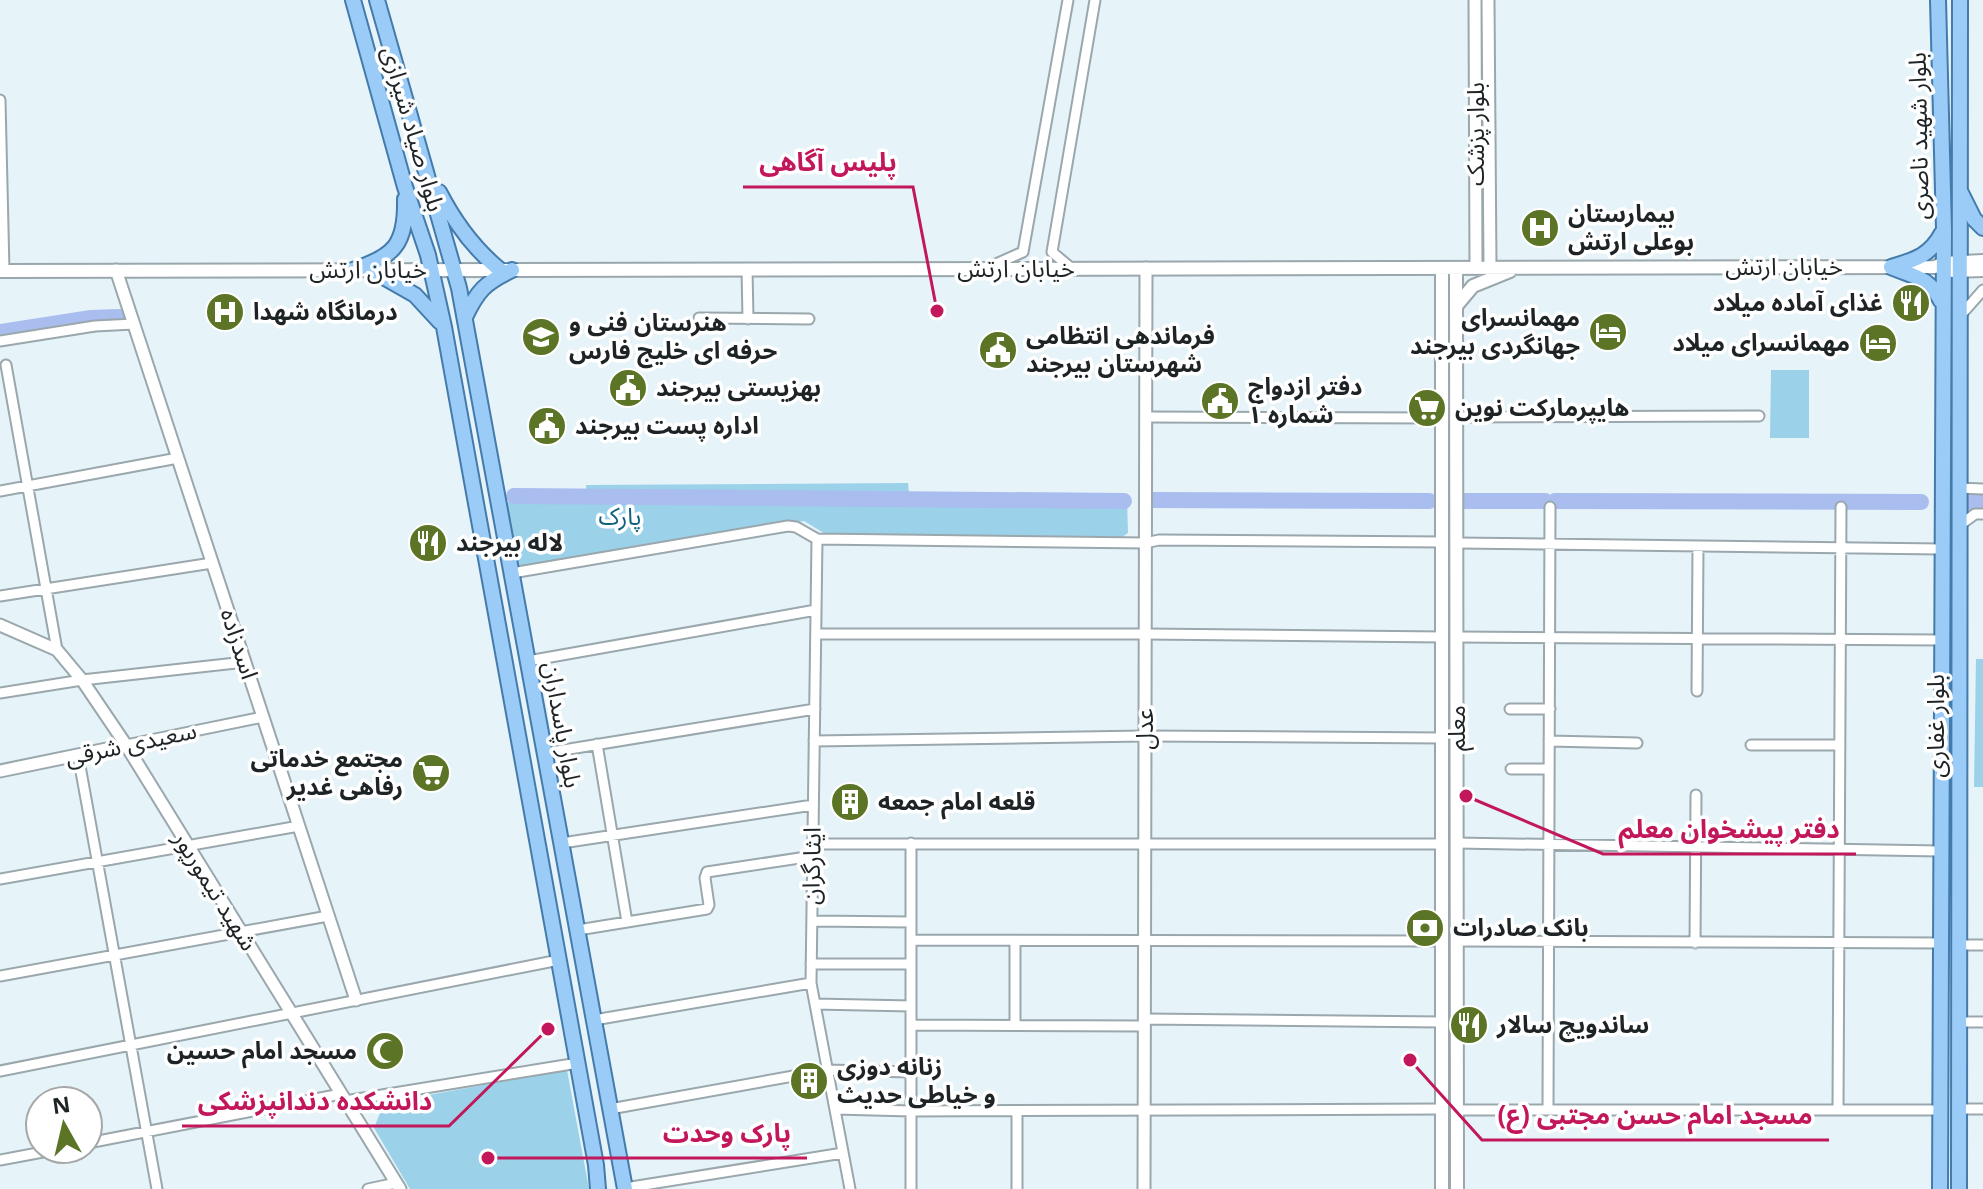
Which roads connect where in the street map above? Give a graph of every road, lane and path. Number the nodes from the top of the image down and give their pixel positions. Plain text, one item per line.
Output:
1 (353, 0) edge
2 (377, 0) edge
3 (1068, 0) edge
4 (1095, 0) edge
5 (1475, 0) edge
6 (1488, 0) edge
7 (1960, 0) edge
8 (1934, 1) edge
9 (0, 100) edge
10 (423, 158) junction
11 (405, 187) junction
12 (1959, 190) junction
13 (1983, 228) edge
14 (1944, 229) junction
15 (1983, 261) edge
16 (1891, 267) junction
17 (1947, 267) junction
18 (1071, 268) junction
19 (1146, 268) junction
20 (1442, 268) junction
21 (1456, 268) junction
22 (1483, 268) junction
23 (1520, 268) junction
24 (747, 269) junction
25 (986, 269) junction
26 (116, 270) junction
27 (353, 270) junction
28 (371, 270) junction
29 (431, 270) junction
30 (455, 270) junction
31 (506, 270) junction
32 (1983, 270) edge
33 (2, 271) edge
34 (1983, 290) edge
35 (1942, 303) junction
36 (1457, 305) junction
37 (465, 318) junction
38 (699, 318) dead end
39 (748, 319) junction
40 (809, 319) dead end
41 (1958, 319) junction
42 (134, 324) junction
43 (444, 327) junction
44 (0, 341) edge
45 (6, 365) dead end
46 (1759, 416) dead end
47 (1146, 417) junction
48 (1450, 418) junction
49 (178, 458) junction
50 (27, 486) junction
51 (1958, 488) junction
52 (1983, 489) edge
53 (0, 491) edge
54 (1550, 507) dead end
55 (1841, 507) dead end
56 (1983, 514) edge
57 (1958, 527) junction
58 (817, 539) junction
59 (1443, 542) junction
60 (1145, 543) junction
61 (1457, 543) junction
62 (1550, 545) junction
63 (1698, 547) junction
64 (1841, 548) junction
65 (1941, 549) junction
66 (212, 563) junction
67 (512, 573) junction
68 (46, 589) junction
69 (0, 596) edge
70 (816, 610) junction
71 (0, 625) edge
72 (816, 634) junction
73 (1145, 634) junction
74 (1443, 637) junction
75 (1457, 637) junction
76 (1550, 637) junction
77 (1697, 638) junction
78 (1840, 639) junction
79 (1941, 640) junction
80 (57, 650) junction
81 (528, 661) junction
82 (245, 662) junction
83 (82, 680) junction
84 (1697, 691) dead end
85 (0, 693) edge
86 (815, 709) junction
87 (1510, 709) dead end
88 (1550, 709) junction
89 (263, 717) junction
90 (1145, 736) junction
91 (1443, 738) junction
92 (814, 741) junction
93 (1549, 741) junction
94 (1637, 743) dead end
95 (597, 744) junction
96 (126, 745) junction
97 (1751, 745) dead end
98 (1840, 745) junction
99 (545, 753) junction
100 (78, 755) junction
101 (1511, 769) dead end
102 (1549, 769) junction
103 (0, 771) edge
104 (1696, 795) dead end
105 (813, 805) junction
106 (299, 826) junction
107 (612, 836) junction
108 (562, 843) junction
109 (911, 843) junction
110 (1145, 843) junction
111 (1457, 843) junction
112 (813, 844) junction
113 (1443, 844) junction
114 (1549, 845) junction
115 (188, 846) junction
116 (1696, 847) junction
117 (1839, 849) junction
118 (1940, 851) junction
119 (813, 856) junction
120 (97, 862) junction
121 (0, 879) edge
122 (328, 916) junction
123 (812, 921) junction
124 (627, 922) junction
125 (911, 922) junction
126 (578, 930) junction
127 (240, 932) junction
128 (911, 940) junction
129 (1015, 941) junction
130 (1145, 941) junction
131 (1443, 941) junction
132 (1457, 941) junction
133 (1549, 942) junction
134 (1695, 943) junction
135 (1839, 943) junction
136 (1940, 943) junction
137 (1958, 945) junction
138 (1983, 945) edge
139 (114, 955) junction
140 (559, 960) junction
141 (811, 964) junction
142 (911, 964) junction
143 (0, 976) edge
144 (811, 983) junction
145 (356, 1000) junction
146 (815, 1004) junction
147 (911, 1006) junction
148 (291, 1013) junction
149 (594, 1020) junction
150 (1442, 1022) junction
151 (1958, 1022) junction
152 (1983, 1022) edge
153 (1144, 1023) junction
154 (911, 1025) junction
155 (1015, 1025) junction
156 (131, 1045) junction
157 (578, 1063) junction
158 (827, 1070) junction
159 (2, 1071) edge
160 (911, 1072) junction
161 (343, 1097) junction
162 (610, 1109) junction
163 (835, 1109) junction
164 (1442, 1109) junction
165 (1959, 1109) junction
166 (1983, 1109) edge
167 (1457, 1110) junction
168 (1548, 1110) junction
169 (1838, 1110) junction
170 (1940, 1110) junction
171 (911, 1111) junction
172 (1017, 1111) junction
173 (1144, 1111) junction
174 (147, 1132) junction
175 (104, 1140) edge
176 (843, 1153) junction
177 (24, 1155) edge
178 (0, 1160) edge
179 (398, 1186) edge
180 (625, 1188) edge
181 (157, 1189) edge
182 (368, 1189) edge
183 (598, 1189) edge
184 (850, 1189) edge
185 (911, 1189) edge
186 (1017, 1189) edge
187 (1144, 1189) edge
188 (1442, 1189) edge
189 (1457, 1189) edge
190 (1940, 1189) edge
191 (1959, 1189) edge

1 - 11 main road, بلوار صیاد شیرازی
2 - 10 main road, بلوار صیاد شیرازی
3 - 25 street
4 - 18 street
5 - 22 street, بلوار پزشک
6 - 22 street, بلوار پزشک
7 - 12 main road, بلوار شهید ناصری
8 - 14 main road, بلوار شهید ناصری
9 - 33 street
10 - 30 main road, بلوار صیاد شیرازی
10 - 31 main road
11 - 27 main road
11 - 29 main road, بلوار صیاد شیرازی
12 - 13 main road
12 - 17 main road, بلوار شهید ناصری
14 - 16 main road
14 - 17 main road, بلوار شهید ناصری
15 - 17 main road
16 - 17 main road, خیابان ارتش
16 - 23 main road, خیابان ارتش
16 - 35 main road
17 - 32 main road
17 - 35 main road, بلوار غفاری
17 - 41 main road, بلوار غفاری
18 - 19 main road, خیابان ارتش
18 - 25 main road, خیابان ارتش
19 - 20 main road, خیابان ارتش
19 - 47 street, عدل
20 - 21 main road, خیابان ارتش
20 - 48 main road, معلم
21 - 22 main road, خیابان ارتش
21 - 36 main road, معلم
22 - 23 main road, خیابان ارتش
23 - 36 main road
24 - 25 main road, خیابان ارتش
24 - 31 main road, خیابان ارتش
24 - 39 street
26 - 27 main road, خیابان ارتش
26 - 33 main road, خیابان ارتش
26 - 42 street, اسدزاده
27 - 28 main road, خیابان ارتش
28 - 29 main road, خیابان ارتش
28 - 43 main road
29 - 30 main road, خیابان ارتش
29 - 43 main road, بلوار پاسداران
30 - 31 main road, خیابان ارتش
30 - 37 main road, بلوار پاسداران
31 - 37 main road
34 - 41 street
35 - 65 main road, بلوار غفاری
36 - 48 main road, معلم
37 - 67 main road, بلوار پاسداران
38 - 39 street
39 - 40 street
41 - 51 main road, بلوار غفاری
42 - 44 street
42 - 49 street, اسدزاده
43 - 140 main road, بلوار پاسداران
45 - 50 street
46 - 48 street
47 - 48 street
47 - 60 street, عدل
48 - 59 main road, معلم
48 - 61 main road, معلم
49 - 50 street
49 - 66 street, اسدزاده
50 - 53 street
50 - 68 street
51 - 52 street
51 - 57 main road, بلوار غفاری
54 - 62 street
55 - 64 street
56 - 57 street
57 - 137 main road, بلوار غفاری
58 - 60 street
58 - 67 street
58 - 70 street, ایثارگران
59 - 60 street
59 - 74 main road, معلم
60 - 73 street, عدل
61 - 62 street
61 - 75 main road, معلم
62 - 63 street
62 - 76 street
63 - 64 street
63 - 77 street
64 - 65 street
64 - 78 street
65 - 79 main road, بلوار غفاری
66 - 68 street
66 - 82 street, اسدزاده
67 - 81 main road, بلوار پاسداران
68 - 69 street
68 - 80 street
70 - 72 street, ایثارگران
70 - 81 street
71 - 80 street, شهید تیمورپور
72 - 73 street
72 - 86 street, ایثارگران
73 - 74 street
73 - 90 street, عدل
74 - 91 main road, معلم
75 - 76 street
75 - 111 main road, معلم
76 - 77 street
76 - 88 street
77 - 78 street
77 - 84 street
78 - 79 street
78 - 98 street
79 - 118 main road, بلوار غفاری
80 - 83 street, شهید تیمورپور
81 - 99 main road, بلوار پاسداران
82 - 83 street
82 - 89 street, اسدزاده
83 - 85 street
83 - 96 street, شهید تیمورپور
86 - 92 street, ایثارگران
86 - 95 street
87 - 88 street
88 - 93 street
89 - 96 street, سعیدی شرقی
89 - 106 street, اسدزاده
90 - 91 street
90 - 92 street
90 - 110 street, عدل
91 - 113 main road, معلم
92 - 105 street, ایثارگران
93 - 94 street
93 - 102 street
95 - 99 street
95 - 107 street
96 - 100 street, سعیدی شرقی
96 - 115 street, شهید تیمورپور
97 - 98 street
98 - 117 street
99 - 108 main road, بلوار پاسداران
100 - 103 street, سعیدی شرقی
100 - 120 street
101 - 102 street
102 - 114 street
104 - 116 street
105 - 107 street
105 - 112 street, ایثارگران
106 - 115 street
106 - 122 street, اسدزاده
107 - 108 street
107 - 124 street
108 - 126 main road, بلوار پاسداران
109 - 110 street
109 - 112 street
109 - 125 street
110 - 113 street
110 - 130 street, عدل
111 - 114 street
111 - 132 main road, معلم
112 - 119 street, ایثارگران
113 - 131 main road, معلم
114 - 116 street
114 - 133 street
115 - 120 street
115 - 127 street, شهید تیمورپور
116 - 117 street
116 - 134 street
117 - 118 street
117 - 135 street
118 - 136 main road, بلوار غفاری
119 - 123 street, ایثارگران
119 - 124 street
120 - 121 street
120 - 139 street
122 - 127 street
122 - 145 street, اسدزاده
123 - 125 street
123 - 141 street, ایثارگران
124 - 126 street
125 - 128 street
126 - 149 main road, بلوار پاسداران
127 - 139 street
127 - 148 street, شهید تیمورپور
128 - 129 street
128 - 142 street
129 - 130 street
129 - 155 street
130 - 131 street
130 - 153 street, عدل
131 - 150 main road, معلم
132 - 133 street
132 - 167 main road, معلم
133 - 134 street
133 - 168 street
134 - 135 street
135 - 136 street
135 - 169 street
136 - 170 main road, بلوار غفاری
137 - 138 street
137 - 151 main road, بلوار غفاری
139 - 143 street
139 - 156 street
140 - 145 street
140 - 157 main road, بلوار پاسداران
141 - 142 street
141 - 144 street, ایثارگران
142 - 147 street
144 - 146 street, ایثارگران
144 - 149 street
145 - 148 street
146 - 147 street
146 - 158 street, ایثارگران
147 - 154 street
148 - 156 street
148 - 161 street, شهید تیمورپور
149 - 162 main road, بلوار پاسداران
150 - 153 street
150 - 164 main road, معلم
151 - 152 street
151 - 165 main road, بلوار غفاری
153 - 155 street
153 - 173 street, عدل
154 - 155 street
154 - 160 street
156 - 159 street
156 - 174 street
157 - 161 street
157 - 183 main road, بلوار پاسداران
158 - 160 street
158 - 162 street
158 - 163 street, ایثارگران
160 - 171 street
161 - 174 street
161 - 179 street, شهید تیمورپور
162 - 180 main road, بلوار پاسداران
163 - 171 street
163 - 176 street, ایثارگران
164 - 173 street
164 - 188 main road, معلم
165 - 166 street
165 - 191 main road, بلوار غفاری
167 - 168 street
167 - 189 main road, معلم
168 - 169 street
169 - 170 street
170 - 190 main road, بلوار غفاری
171 - 172 street
171 - 185 street
172 - 173 street
172 - 186 street
173 - 187 street, عدل
174 - 175 street
174 - 181 street
176 - 180 street
176 - 184 street, ایثارگران
177 - 178 street
179 - 182 street

